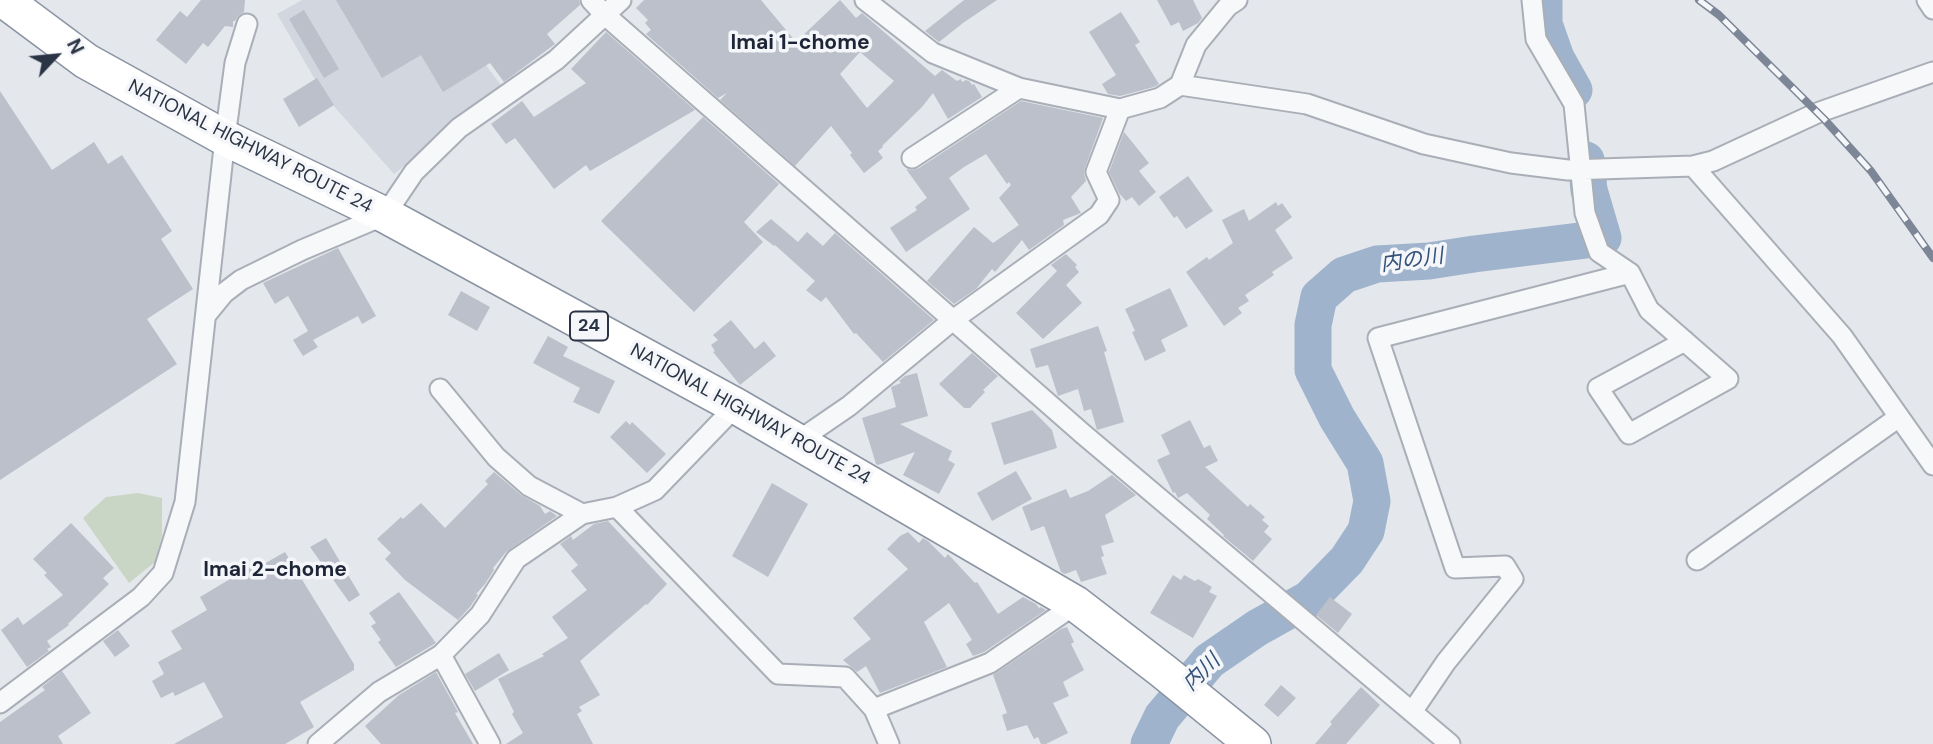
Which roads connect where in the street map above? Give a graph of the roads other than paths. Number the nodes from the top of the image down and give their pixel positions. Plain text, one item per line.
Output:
1 (4, 0) edge
2 (621, 0) edge
3 (865, 0) edge
4 (1237, 0) edge
5 (1532, 0) edge
6 (1927, 0) edge
7 (598, 7) edge
8 (1933, 9) edge
9 (247, 23) dead end
10 (1933, 72) edge
11 (1180, 85) junction
12 (1019, 88) junction
13 (1120, 109) junction
14 (225, 138) junction
15 (912, 158) dead end
16 (1693, 166) junction
17 (1580, 170) junction
18 (385, 215) junction
19 (1630, 273) junction
20 (206, 316) junction
21 (953, 320) junction
22 (1685, 341) junction
23 (440, 389) dead end
24 (736, 406) junction
25 (1899, 417) junction
26 (798, 441) junction
27 (1933, 465) edge
28 (617, 507) junction
29 (582, 514) junction
30 (1697, 560) dead end
31 (1076, 604) junction
32 (441, 654) junction
33 (0, 703) edge
34 (874, 709) junction
35 (1412, 712) junction
36 (318, 744) edge
37 (490, 744) edge
38 (889, 744) edge
39 (1253, 744) edge
40 (1450, 744) edge

1 - 14 highway, NATIONAL HIGHWAY ROUTE 24 / 24
2 - 7 street
3 - 12 street
4 - 11 street
5 - 17 street
6 - 8 street
7 - 18 street
7 - 21 street
9 - 14 street
10 - 16 street
11 - 13 street
11 - 17 street
12 - 13 street
12 - 15 street
13 - 21 street
14 - 18 highway, NATIONAL HIGHWAY ROUTE 24 / 24
14 - 20 street
16 - 17 street
16 - 25 street
17 - 19 street
18 - 20 street
18 - 24 highway, NATIONAL HIGHWAY ROUTE 24 / 24
19 - 22 street
19 - 35 street
20 - 33 street
21 - 26 street
21 - 35 street
22 - 22 street
23 - 29 street
24 - 26 highway, NATIONAL HIGHWAY ROUTE 24 / 24
24 - 28 street
25 - 27 street
25 - 30 street
26 - 31 highway, NATIONAL HIGHWAY ROUTE 24 / 24
28 - 29 street
28 - 34 street
29 - 32 street
31 - 34 street
31 - 39 highway, NATIONAL HIGHWAY ROUTE 24 / 24
32 - 36 street
32 - 37 street
34 - 38 street
35 - 40 street

